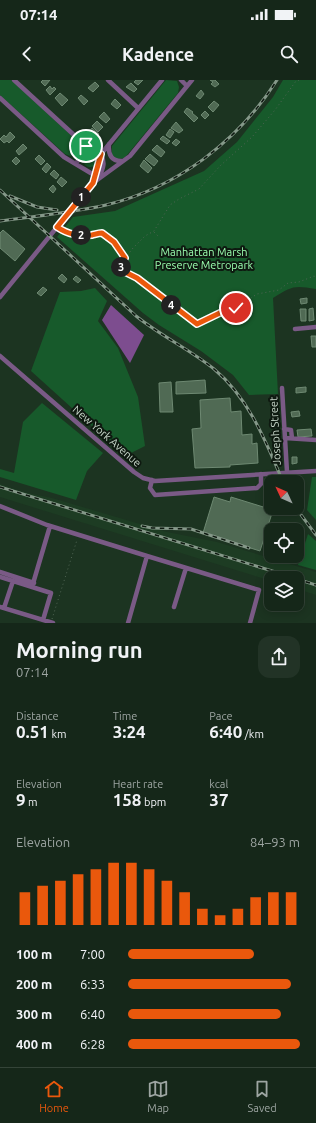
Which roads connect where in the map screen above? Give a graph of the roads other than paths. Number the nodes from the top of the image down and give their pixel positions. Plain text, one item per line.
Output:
1 (14, 80) edge
2 (108, 80) edge
3 (162, 80) edge
4 (180, 80) edge
5 (192, 80) edge
6 (187, 86) junction
7 (0, 98) edge
8 (138, 108) junction
9 (109, 144) junction
10 (86, 146) junction
11 (101, 154) junction
12 (123, 161) junction
13 (76, 164) junction
14 (96, 177) junction
15 (0, 297) edge
16 (316, 327) edge
17 (295, 328) dead end
18 (0, 356) edge
19 (282, 388) dead end
20 (284, 429) junction
21 (285, 438) junction
22 (292, 438) junction
23 (316, 440) edge
24 (316, 471) edge
25 (287, 472) junction
26 (261, 474) junction
27 (152, 480) junction
28 (0, 506) edge
29 (50, 526) junction
30 (148, 556) junction
31 (186, 568) junction
32 (0, 572) edge
33 (0, 577) edge
34 (13, 581) junction
35 (33, 585) junction
36 (2, 607) edge
37 (174, 607) dead end
38 (43, 620) junction
39 (52, 623) edge
40 (128, 623) edge
41 (250, 623) edge

1 - 10 street
2 - 8 street
3 - 8 street
4 - 6 street
5 - 6 street
6 - 12 street
7 - 13 street
8 - 9 street
9 - 11 street
9 - 12 street
10 - 11 street
10 - 13 street
11 - 14 street
12 - 14 street
13 - 14 street
14 - 15 street
16 - 17 street
18 - 27 street, New York Avenue
19 - 20 street, Joseph Street
20 - 21 street, Joseph Street
20 - 22 street
21 - 22 street
21 - 25 street, Joseph Street
22 - 23 street
24 - 25 street, New York Avenue
25 - 26 street, New York Avenue
26 - 27 street, New York Avenue
26 - 27 street
28 - 29 street
29 - 30 street
29 - 35 street
30 - 31 street
30 - 40 street
31 - 37 street
31 - 41 street
32 - 35 street
33 - 34 street
34 - 35 street
34 - 36 street
35 - 38 street
36 - 38 street
38 - 39 street

